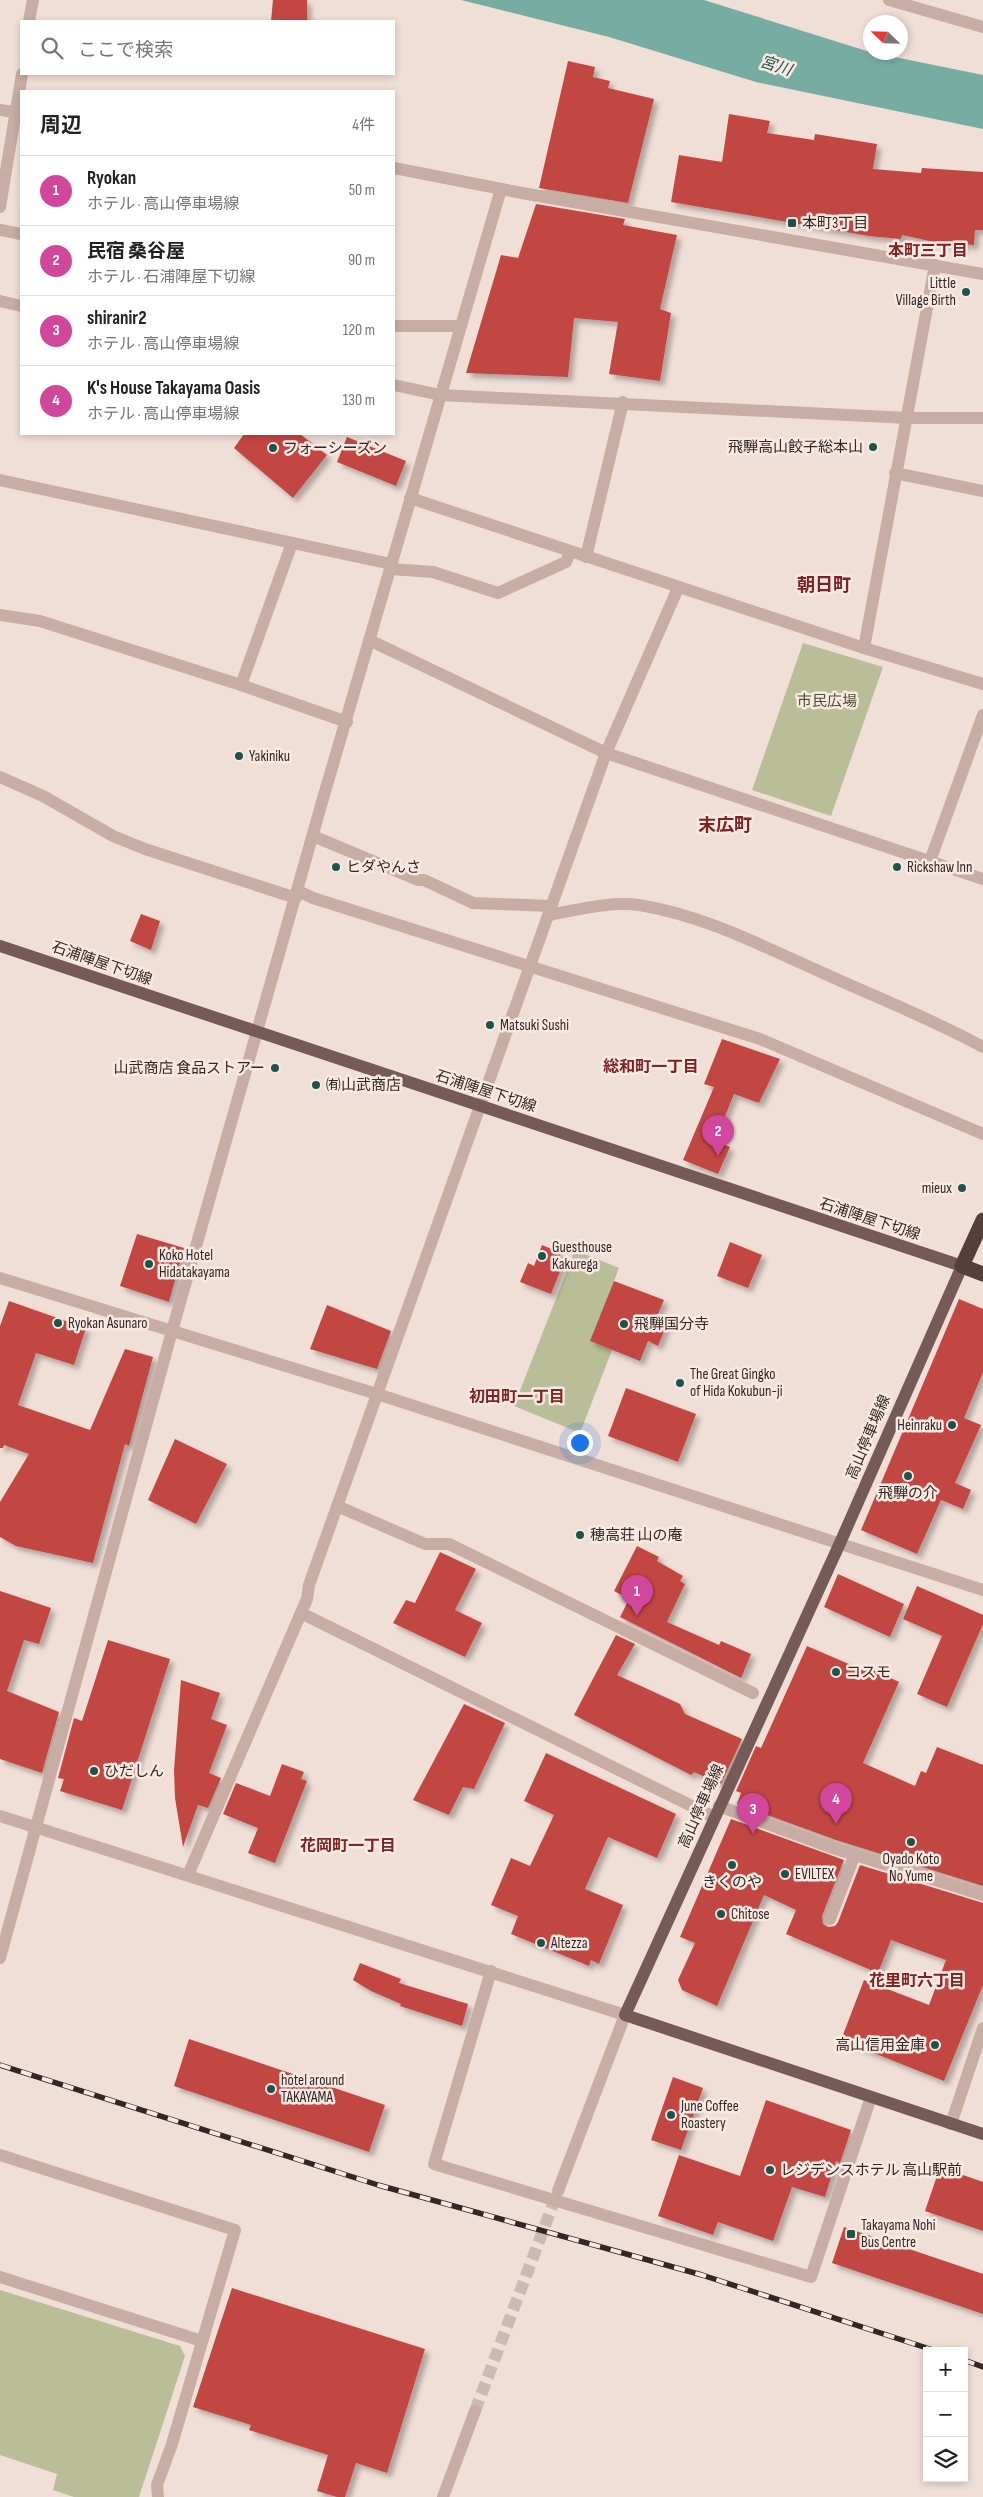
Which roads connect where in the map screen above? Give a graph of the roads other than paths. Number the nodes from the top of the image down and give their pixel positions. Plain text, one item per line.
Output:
1 (33, 0) edge
2 (889, 0) edge
3 (29, 20) edge
4 (983, 27) edge
5 (22, 75) edge
6 (20, 90) edge
7 (20, 93) edge
8 (0, 110) edge
9 (18, 112) edge
10 (395, 168) edge
11 (501, 189) junction
12 (0, 207) edge
13 (0, 230) edge
14 (20, 234) edge
15 (935, 265) junction
16 (983, 274) edge
17 (0, 302) edge
18 (20, 306) edge
19 (395, 326) edge
20 (461, 326) junction
21 (395, 385) edge
22 (440, 395) junction
23 (622, 402) junction
24 (908, 418) junction
25 (983, 418) edge
26 (895, 474) junction
27 (0, 480) edge
28 (983, 492) edge
29 (410, 498) junction
30 (292, 543) junction
31 (570, 552) junction
32 (586, 557) junction
33 (390, 566) junction
34 (678, 588) junction
35 (0, 615) edge
36 (369, 640) junction
37 (864, 648) junction
38 (983, 684) edge
39 (241, 685) junction
40 (983, 715) edge
41 (347, 722) junction
42 (606, 754) junction
43 (0, 776) edge
44 (313, 836) junction
45 (930, 861) junction
46 (983, 879) edge
47 (297, 894) junction
48 (550, 911) junction
49 (0, 946) edge
50 (529, 967) junction
51 (258, 1032) junction
52 (983, 1047) edge
53 (481, 1106) junction
54 (983, 1134) edge
55 (983, 1220) edge
56 (962, 1266) junction
57 (983, 1274) edge
58 (0, 1278) edge
59 (172, 1331) junction
60 (377, 1394) junction
61 (338, 1506) junction
62 (840, 1543) junction
63 (983, 1590) edge
64 (301, 1613) junction
65 (753, 1693) dead end
66 (716, 1811) junction
67 (0, 1816) edge
68 (37, 1828) junction
69 (855, 1854) junction
70 (188, 1875) junction
71 (983, 1895) edge
72 (830, 1918) dead end
73 (0, 1958) edge
74 (491, 1971) junction
75 (625, 2015) junction
76 (983, 2028) edge
77 (871, 2097) junction
78 (951, 2124) junction
79 (983, 2134) edge
80 (0, 2155) edge
81 (558, 2191) tunnel mouth
82 (0, 2277) edge
83 (202, 2341) junction
84 (475, 2411) tunnel mouth
85 (158, 2497) edge
86 (443, 2497) edge

1 - 3 street
2 - 4 street
5 - 6 street
7 - 9 street
8 - 9 street
9 - 12 street
10 - 11 street
11 - 15 street
11 - 20 street
13 - 14 street
15 - 16 street
15 - 24 street
17 - 18 street
19 - 20 street
20 - 22 street
21 - 22 street
22 - 23 street
22 - 29 street
23 - 24 street
23 - 32 street
24 - 25 street
24 - 26 street
26 - 28 street
26 - 37 street
27 - 30 street
29 - 31 street
29 - 33 street
30 - 33 street
30 - 39 street
31 - 32 street
31 - 33 street
32 - 34 street
33 - 36 street
34 - 37 street
34 - 42 street
35 - 39 street
36 - 41 street
36 - 42 street
37 - 38 street
39 - 41 street
40 - 45 street
41 - 44 street
42 - 45 street
42 - 48 street
43 - 47 street
44 - 47 street
44 - 48 street
45 - 46 street
47 - 50 street
47 - 51 street
48 - 50 street
48 - 52 street
49 - 51 main road, 石浦陣屋下切線
50 - 53 street
50 - 54 street
51 - 53 main road, 石浦陣屋下切線
51 - 59 street
53 - 56 main road, 石浦陣屋下切線
53 - 60 street
55 - 56 highway
56 - 57 highway
56 - 62 main road, 高山停車場線
58 - 59 street
59 - 60 street
59 - 68 street
60 - 61 street
60 - 62 street
61 - 64 street
61 - 65 street
62 - 63 street
62 - 66 main road, 高山停車場線
64 - 66 street
64 - 70 street
66 - 69 street
66 - 75 main road, 高山停車場線
67 - 68 street
68 - 70 street
68 - 73 street
69 - 71 street
69 - 72 street
70 - 74 street
74 - 75 street
74 - 77 street
75 - 77 main road
75 - 81 street
76 - 78 street
77 - 78 main road
78 - 79 main road
80 - 83 street
82 - 83 street
83 - 85 street
84 - 86 street

